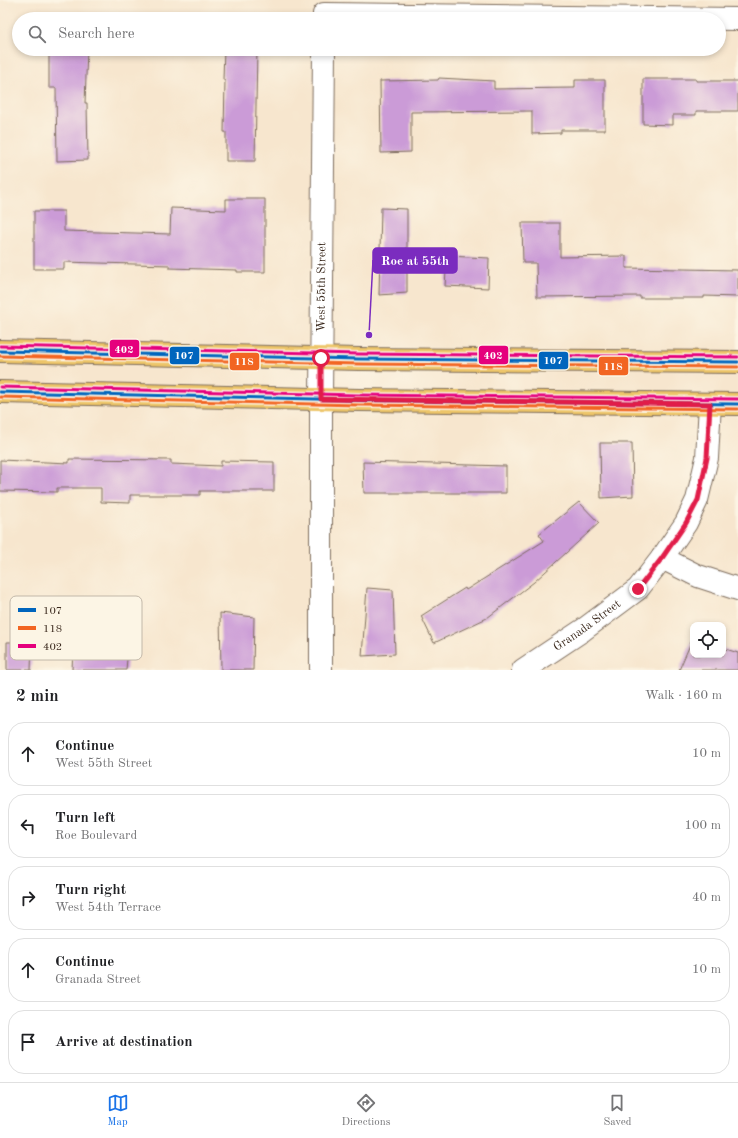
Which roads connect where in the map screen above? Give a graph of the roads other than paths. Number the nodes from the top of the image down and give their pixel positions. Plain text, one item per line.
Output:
1 (324, 11) edge
2 (376, 12) edge
3 (726, 19) edge
4 (738, 19) edge
5 (324, 56) edge
6 (0, 351) edge
7 (321, 358) junction
8 (738, 362) edge
9 (0, 392) edge
10 (321, 399) junction
11 (710, 404) junction
12 (738, 404) edge
13 (662, 558) junction
14 (738, 589) edge
15 (321, 670) edge
16 (523, 670) edge

1 - 2 street
3 - 4 street
5 - 7 street, West 55th Street
6 - 7 main road
7 - 8 main road
7 - 10 street, West 55th Street
9 - 10 main road
10 - 11 main road
10 - 15 street, West 55th Street
11 - 12 main road
11 - 13 street, Granada Street
13 - 14 street
13 - 16 street, Granada Street

